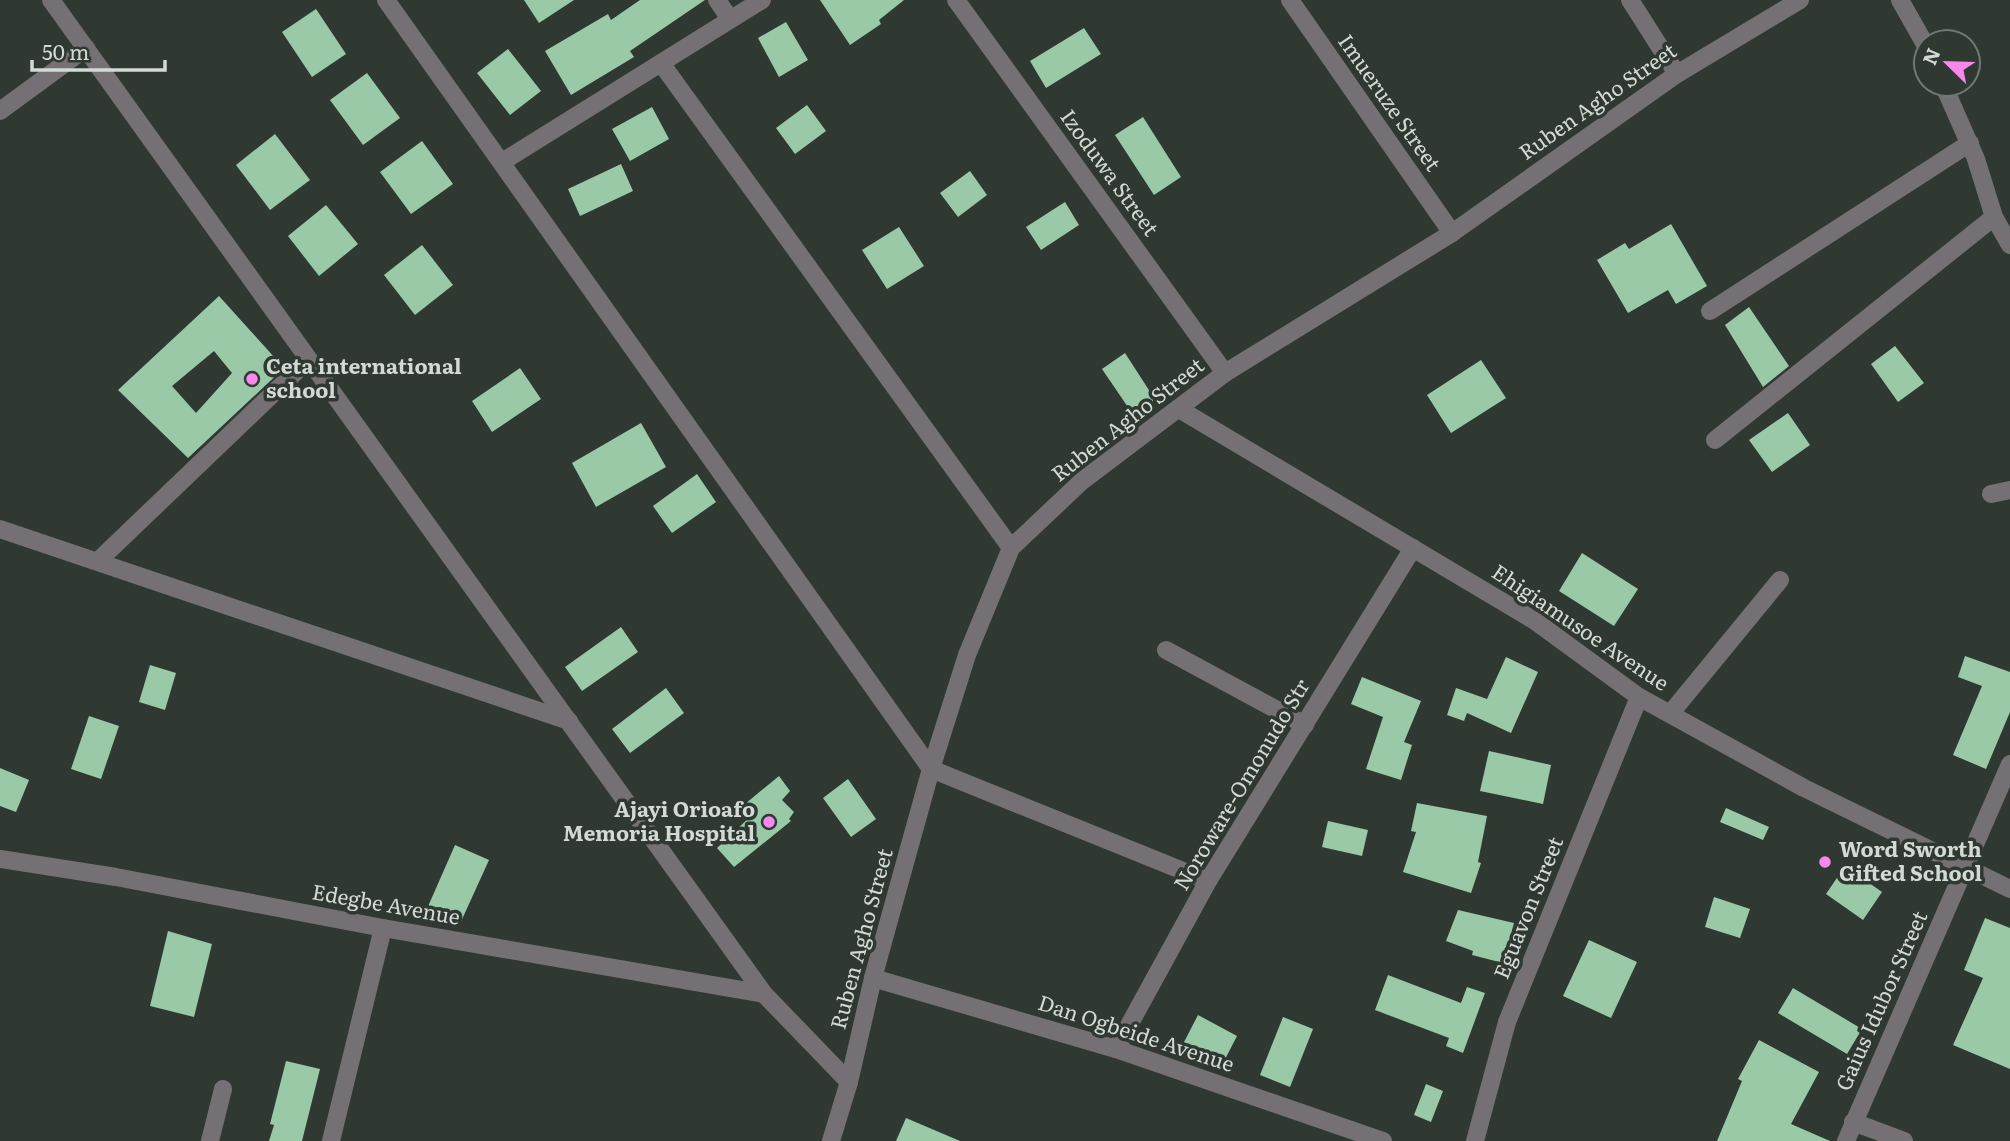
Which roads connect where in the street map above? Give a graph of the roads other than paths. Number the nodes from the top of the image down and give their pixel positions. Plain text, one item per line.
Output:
1 (51, 0) edge
2 (386, 0) edge
3 (717, 0) edge
4 (762, 0) edge
5 (956, 0) edge
6 (1290, 0) edge
7 (1630, 0) edge
8 (1800, 0) edge
9 (1900, 0) edge
10 (730, 19) junction
11 (1916, 28) edge
12 (86, 47) junction
13 (661, 63) junction
14 (1677, 74) junction
15 (1949, 98) edge
16 (0, 111) edge
17 (1970, 143) junction
18 (502, 162) junction
19 (1994, 218) junction
20 (1452, 233) junction
21 (2010, 245) edge
22 (1710, 311) dead end
23 (308, 360) junction
24 (1224, 373) junction
25 (1179, 409) junction
26 (1715, 440) dead end
27 (2010, 490) edge
28 (1992, 494) dead end
29 (0, 529) edge
30 (1011, 548) junction
31 (1413, 548) junction
32 (98, 561) junction
33 (1780, 580) dead end
34 (1166, 650) dead end
35 (1639, 697) junction
36 (1670, 714) junction
37 (569, 721) junction
38 (1305, 724) junction
39 (2010, 764) edge
40 (931, 769) junction
41 (0, 859) edge
42 (1967, 866) junction
43 (1208, 881) junction
44 (2010, 889) edge
45 (383, 928) junction
46 (873, 978) junction
47 (764, 994) junction
48 (1116, 1049) junction
49 (849, 1082) junction
50 (223, 1089) dead end
51 (1853, 1122) junction
52 (210, 1141) edge
53 (331, 1141) edge
54 (831, 1141) edge
55 (1383, 1141) edge
56 (1475, 1141) edge
57 (1846, 1141) edge
58 (1904, 1141) edge

1 - 12 street
2 - 18 street
3 - 10 street
4 - 10 street
5 - 24 street, Izoduwa Street
6 - 20 street, Imueruze Street
7 - 14 street
8 - 14 street, Ruben Agho Street
9 - 11 street
10 - 13 street
12 - 16 street
12 - 23 street
13 - 18 street
13 - 30 street
14 - 20 street, Ruben Agho Street
15 - 17 street
17 - 19 street
17 - 22 street
18 - 40 street
19 - 21 street
19 - 26 street
20 - 24 street, Ruben Agho Street
23 - 32 street
23 - 37 street
24 - 25 street, Ruben Agho Street
25 - 30 street, Ruben Agho Street
25 - 31 street, Ehigiamusoe Avenue
27 - 28 street
29 - 32 street
30 - 40 street, Ruben Agho Street
31 - 35 street, Ehigiamusoe Avenue
31 - 38 street, Noroware-Omonudo Str
32 - 37 street
33 - 36 street
34 - 38 street
35 - 36 street, Ehigiamusoe Avenue
35 - 56 street, Eguavon Street
36 - 42 street, Ehigiamusoe Avenue
37 - 47 street
38 - 43 street, Noroware-Omonudo Str
39 - 42 street, Gaius Idubor Street
40 - 43 street
40 - 46 street, Ruben Agho Street
41 - 45 street, Edegbe Avenue
42 - 44 street, Ehigiamusoe Avenue
42 - 51 street, Gaius Idubor Street
43 - 48 street, Noroware-Omonudo Str
45 - 47 street, Edegbe Avenue
45 - 53 street
46 - 48 street, Dan Ogbeide Avenue
46 - 49 street, Ruben Agho Street
47 - 49 street
48 - 55 street, Dan Ogbeide Avenue
49 - 54 street, Ruben Agho Street
50 - 52 street
51 - 57 street, Gaius Idubor Street
51 - 58 street

